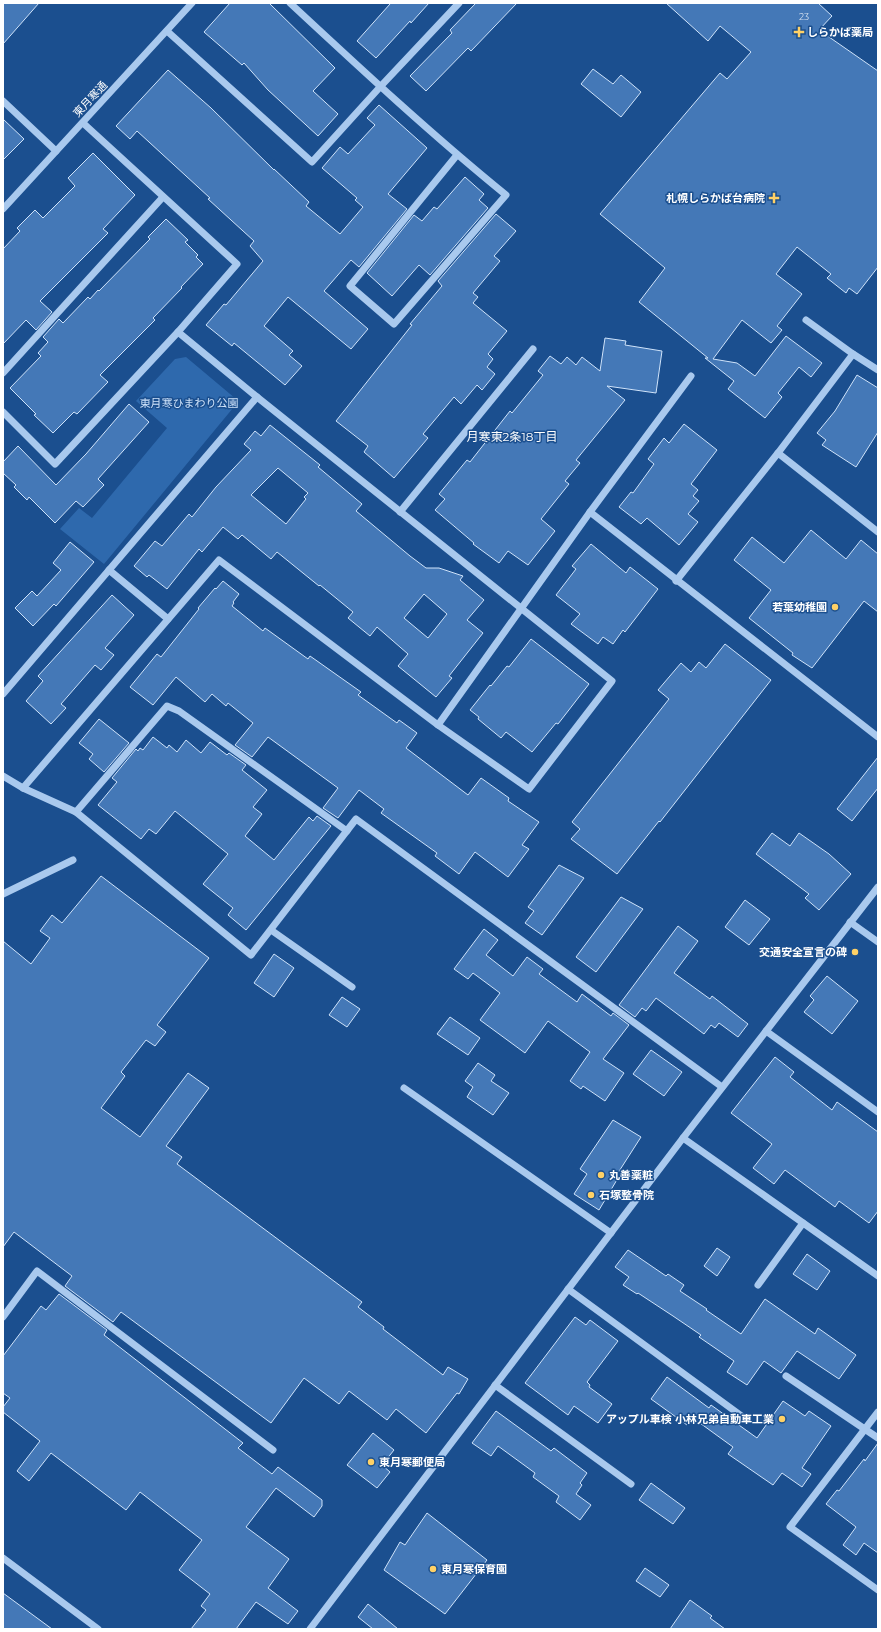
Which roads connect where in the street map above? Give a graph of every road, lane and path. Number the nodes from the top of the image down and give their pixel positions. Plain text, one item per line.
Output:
1 (192, 3) edge
2 (290, 3) edge
3 (459, 3) edge
4 (167, 31) junction
5 (380, 87) junction
6 (3, 101) edge
7 (83, 123) junction
8 (56, 151) junction
9 (457, 155) junction
10 (163, 197) junction
11 (3, 208) edge
12 (806, 320) dead end
13 (178, 332) junction
14 (533, 349) dead end
15 (853, 354) junction
16 (878, 370) edge
17 (3, 372) edge
18 (691, 376) dead end
19 (257, 397) junction
20 (3, 412) edge
21 (778, 453) junction
22 (400, 512) junction
23 (590, 512) junction
24 (878, 532) edge
25 (109, 570) junction
26 (676, 581) junction
27 (520, 608) junction
28 (168, 619) junction
29 (3, 694) edge
30 (438, 724) junction
31 (878, 737) edge
32 (3, 776) edge
33 (22, 788) junction
34 (76, 812) junction
35 (347, 831) junction
36 (73, 860) dead end
37 (878, 887) edge
38 (3, 894) edge
39 (850, 922) junction
40 (271, 930) junction
41 (878, 942) edge
42 (352, 987) dead end
43 (766, 1031) junction
44 (404, 1088) dead end
45 (722, 1088) junction
46 (878, 1112) edge
47 (683, 1138) junction
48 (803, 1223) junction
49 (611, 1233) junction
50 (878, 1276) edge
51 (758, 1284) dead end
52 (568, 1289) junction
53 (3, 1317) edge
54 (786, 1376) dead end
55 (495, 1384) junction
56 (878, 1412) edge
57 (747, 1420) dead end
58 (866, 1429) junction
59 (878, 1438) edge
60 (273, 1450) dead end
61 (631, 1484) dead end
62 (3, 1558) edge
63 (878, 1590) edge
64 (98, 1629) edge
65 (310, 1629) edge

1 - 4 street, 東月寒通
2 - 5 street
3 - 5 street
4 - 5 street
4 - 7 street, 東月寒通
5 - 9 street
6 - 8 street
7 - 8 street, 東月寒通
7 - 10 street
8 - 11 street, 東月寒通
9 - 9 street
10 - 13 street
10 - 17 street
12 - 15 street
13 - 19 street
13 - 20 street
14 - 22 street
15 - 16 street
15 - 21 street
18 - 23 street
19 - 22 street
19 - 25 street
21 - 24 street
21 - 26 street
22 - 27 street
23 - 26 street
23 - 27 street
25 - 28 street
25 - 29 street
26 - 31 street
27 - 30 street
27 - 30 street
28 - 30 street
28 - 33 street
32 - 33 street
33 - 34 street
34 - 35 street
34 - 40 street
35 - 40 street
35 - 45 street
36 - 38 street
37 - 39 street
39 - 41 street
39 - 43 street
40 - 42 street
43 - 45 street
43 - 46 street
44 - 49 street
45 - 47 street
47 - 48 street
47 - 49 street
48 - 50 street
48 - 51 street
49 - 52 street
52 - 55 street
52 - 57 street
53 - 60 street
54 - 58 street
55 - 61 street
55 - 65 street
56 - 58 street
58 - 59 street
58 - 63 street
62 - 64 street

